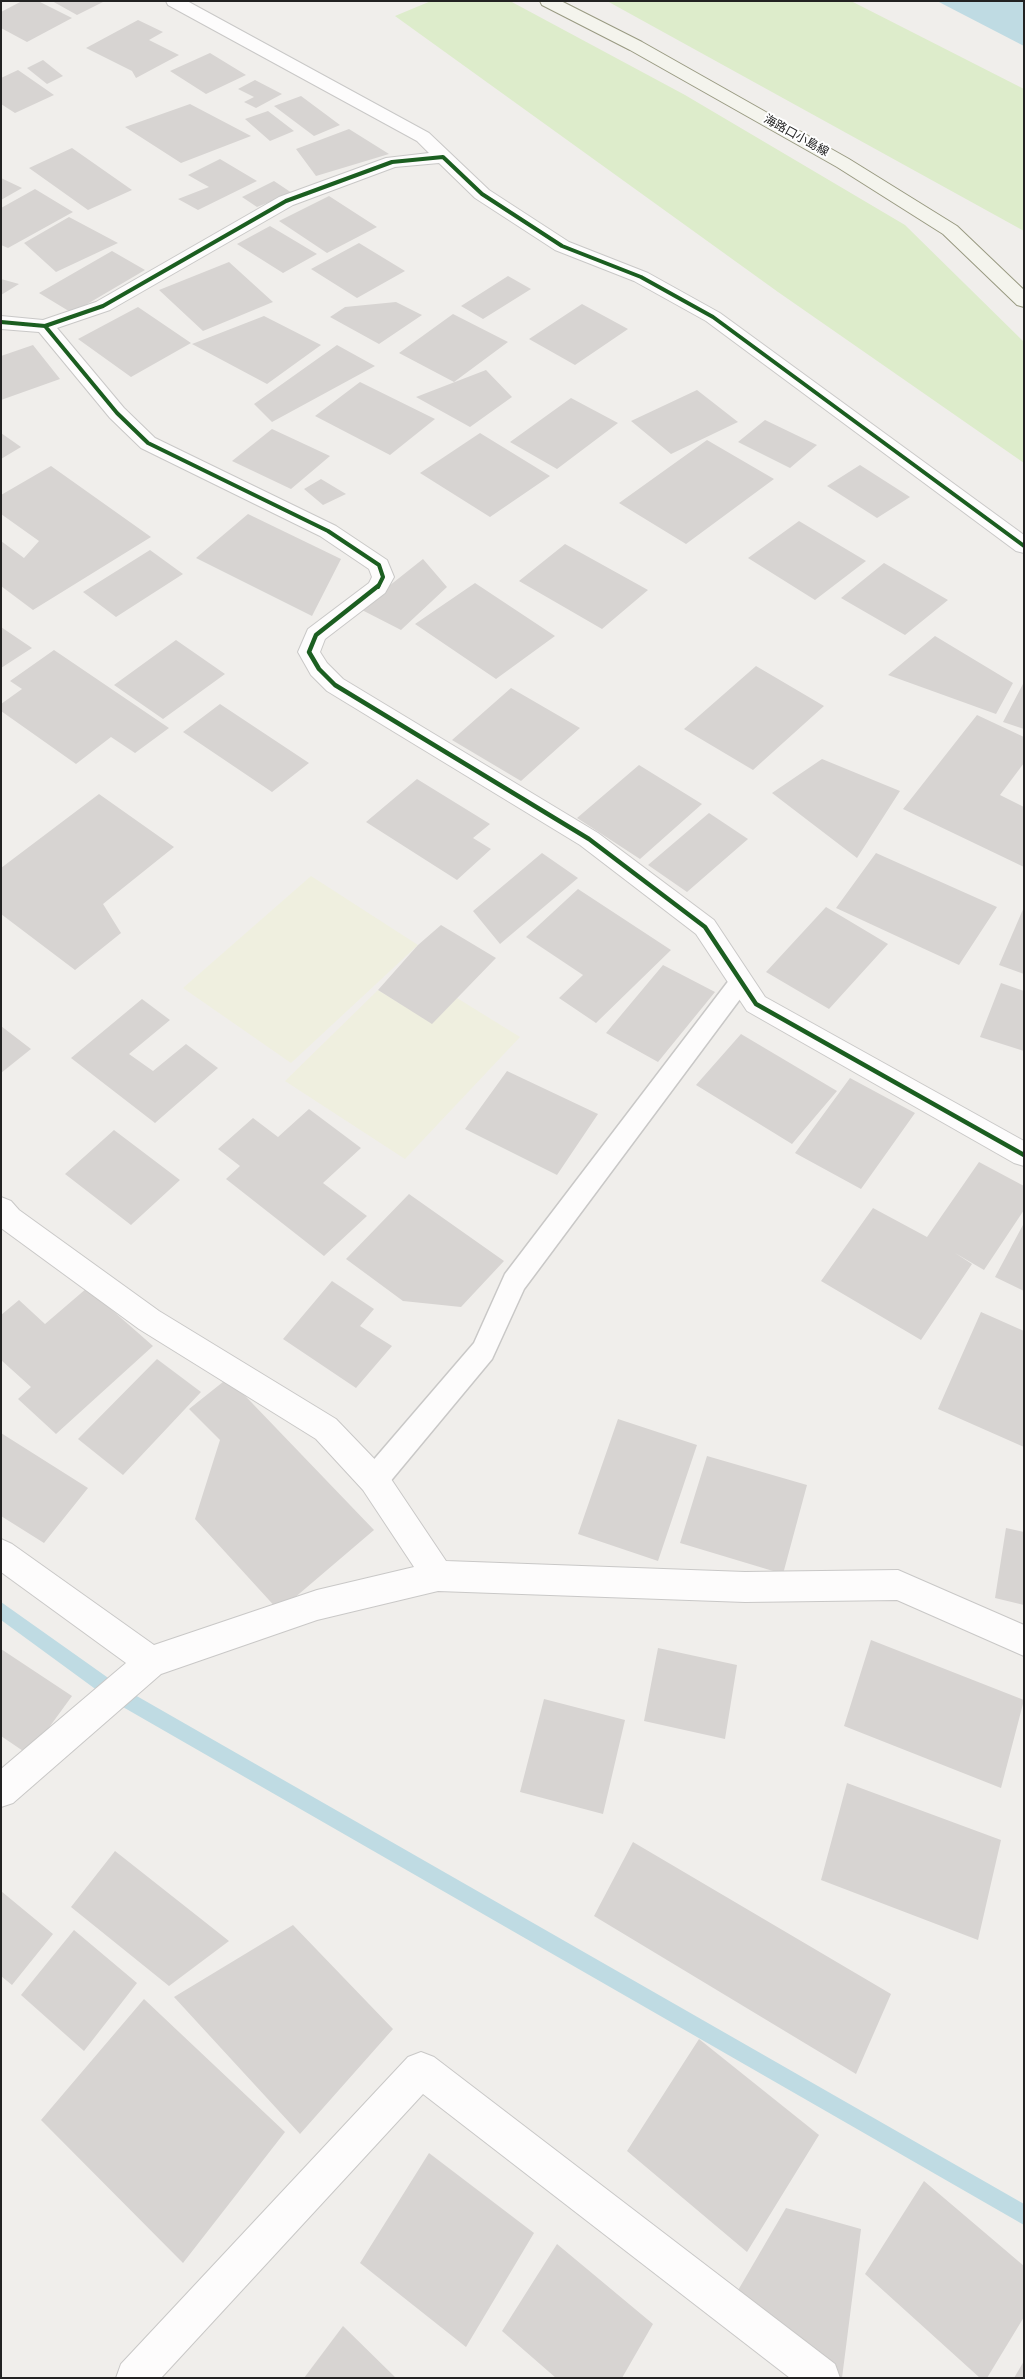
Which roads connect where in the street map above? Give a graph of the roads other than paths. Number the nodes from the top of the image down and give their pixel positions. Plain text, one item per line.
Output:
1 (174, 1) edge
2 (548, 1) edge
3 (443, 157) junction
4 (1024, 301) edge
5 (1, 322) edge
6 (45, 326) junction
7 (1024, 546) edge
8 (741, 981) junction
9 (1024, 1155) edge
10 (1, 1209) edge
11 (374, 1480) junction
12 (1, 1554) edge
13 (438, 1576) junction
14 (1024, 1641) edge
15 (152, 1662) junction
16 (1, 1791) edge
17 (135, 2378) edge
18 (820, 2378) edge

1 - 3 street
2 - 4 main road, 海路口小島線
3 - 6 street
3 - 7 street
5 - 6 street
6 - 8 street
8 - 9 street
8 - 11 lane
10 - 11 street
11 - 13 street
12 - 15 street
13 - 14 street
13 - 15 street
15 - 16 street
17 - 18 street

